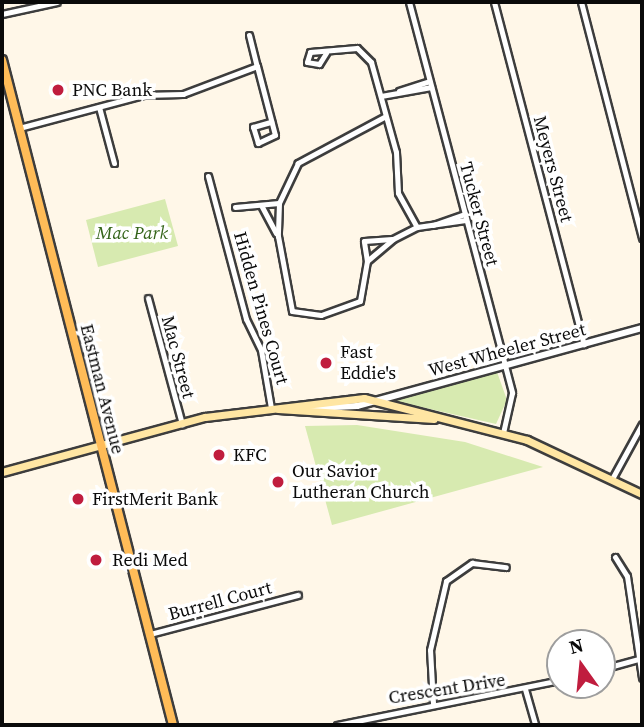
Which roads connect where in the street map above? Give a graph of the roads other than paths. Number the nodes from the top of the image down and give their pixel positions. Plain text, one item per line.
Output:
1 (57, 2) edge
2 (408, 2) edge
3 (494, 2) edge
4 (581, 2) edge
5 (2, 14) edge
6 (249, 35) dead end
7 (326, 53) dead end
8 (2, 60) edge
9 (257, 66) junction
10 (430, 84) junction
11 (381, 96) junction
12 (100, 107) junction
13 (384, 117) junction
14 (271, 122) junction
15 (19, 128) junction
16 (114, 163) dead end
17 (208, 176) dead end
18 (279, 203) junction
19 (261, 205) junction
20 (235, 207) dead end
21 (465, 217) junction
22 (417, 228) junction
23 (278, 236) junction
24 (642, 238) edge
25 (393, 239) junction
26 (367, 261) junction
27 (148, 298) dead end
28 (642, 328) edge
29 (584, 344) junction
30 (504, 364) junction
31 (379, 400) junction
32 (271, 408) junction
33 (441, 419) junction
34 (181, 424) junction
35 (642, 424) edge
36 (503, 433) junction
37 (101, 446) junction
38 (2, 472) edge
39 (613, 477) junction
40 (642, 494) edge
41 (615, 557) dead end
42 (506, 567) dead end
43 (298, 595) dead end
44 (150, 634) junction
45 (641, 659) edge
46 (616, 665) edge
47 (642, 678) edge
48 (546, 684) edge
49 (525, 689) junction
50 (433, 704) junction
51 (173, 725) edge
52 (338, 725) edge
53 (535, 725) edge

1 - 5 street
2 - 10 street, Tucker Street
3 - 29 street, Meyers Street
4 - 24 street
6 - 9 street
7 - 11 street
8 - 15 main road, Eastman Avenue
9 - 12 street
9 - 14 street
10 - 11 street
10 - 21 street, Tucker Street
11 - 13 street
12 - 15 street
12 - 16 street
13 - 18 street
13 - 22 street
14 - 14 street
15 - 37 main road, Eastman Avenue
17 - 32 street, Hidden Pines Court
18 - 19 street
18 - 23 street
19 - 20 street
19 - 23 street
21 - 22 street
21 - 30 street, Tucker Street
22 - 25 street
23 - 26 street
25 - 26 street
25 - 26 street
27 - 34 street, Mac Street
28 - 29 street, West Wheeler Street
29 - 30 street, West Wheeler Street
30 - 31 street, West Wheeler Street
30 - 36 street, Tucker Street
31 - 32 main road
31 - 33 main road
32 - 33 main road
32 - 34 main road
33 - 36 main road
34 - 37 main road
35 - 39 street
36 - 39 main road
37 - 38 main road
37 - 44 main road, Eastman Avenue
39 - 40 main road
41 - 45 street
42 - 50 street
43 - 44 street, Burrell Court
44 - 51 main road, Eastman Avenue
45 - 46 street
45 - 47 street
48 - 49 street, Crescent Drive
49 - 50 street, Crescent Drive
49 - 53 street
50 - 52 street, Crescent Drive

